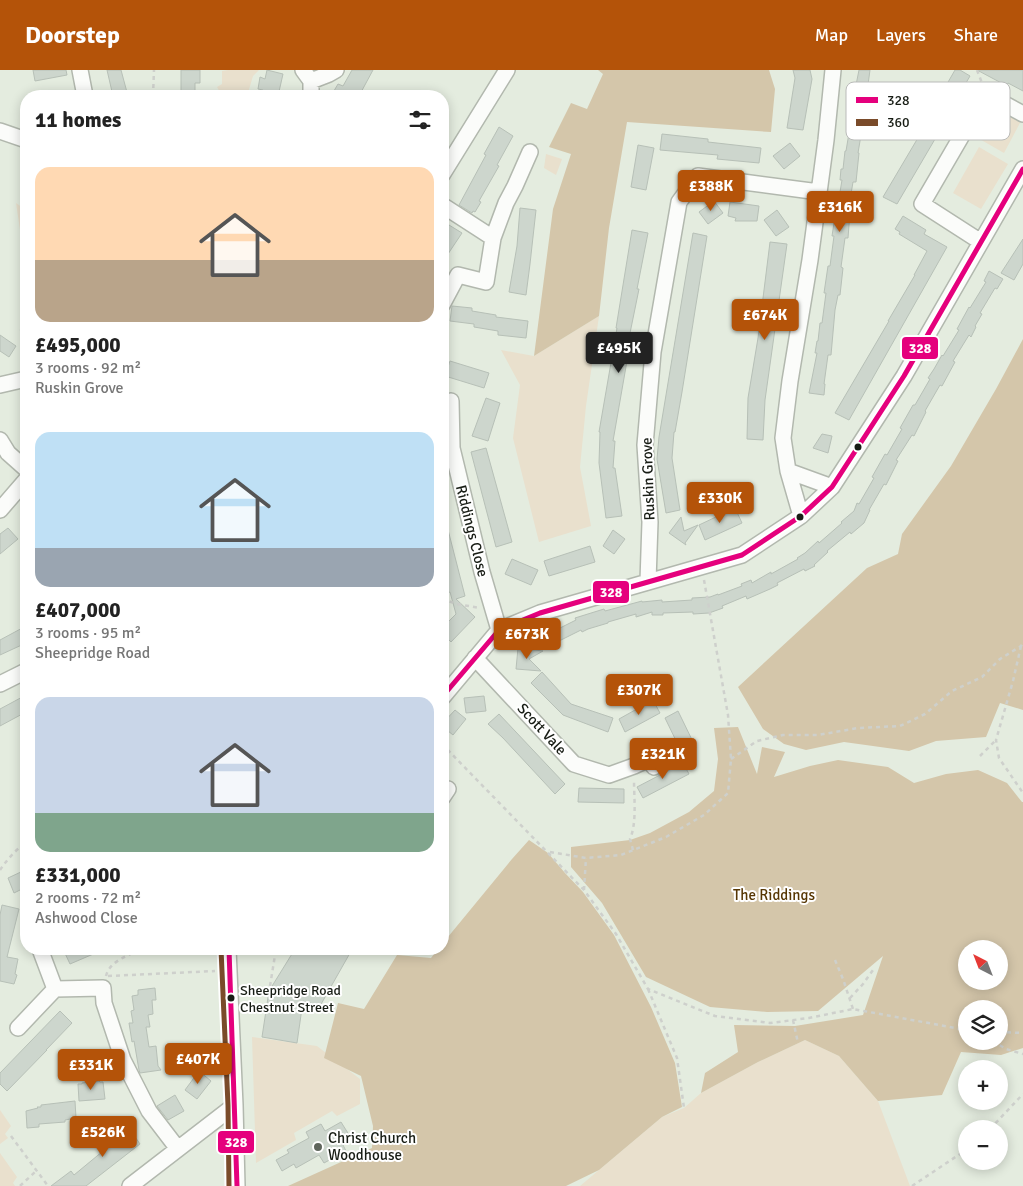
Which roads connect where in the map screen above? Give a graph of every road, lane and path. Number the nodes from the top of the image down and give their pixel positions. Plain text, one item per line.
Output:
1 (80, 70) edge
2 (154, 70) edge
3 (336, 70) edge
4 (507, 70) edge
5 (833, 70) edge
6 (307, 75) edge
7 (84, 90) edge
8 (153, 90) edge
9 (310, 90) edge
10 (1010, 107) edge
11 (1023, 114) edge
12 (0, 131) edge
13 (20, 138) edge
14 (959, 140) edge
15 (530, 152) dead end
16 (449, 164) edge
17 (1023, 169) edge
18 (819, 192) junction
19 (449, 210) edge
20 (493, 238) junction
21 (981, 242) junction
22 (449, 293) edge
23 (20, 380) edge
24 (0, 385) edge
25 (451, 401) dead end
26 (0, 440) edge
27 (20, 464) edge
28 (788, 471) junction
29 (20, 487) edge
30 (832, 487) junction
31 (0, 510) edge
32 (801, 516) junction
33 (702, 566) junction
34 (648, 581) junction
35 (449, 601) edge
36 (494, 610) junction
37 (499, 630) junction
38 (1023, 643) edge
39 (1020, 646) junction
40 (476, 658) junction
41 (20, 674) edge
42 (0, 684) edge
43 (449, 690) edge
44 (996, 740) junction
45 (449, 751) edge
46 (980, 756) dead end
47 (649, 758) dead end
48 (731, 759) junction
49 (634, 766) junction
50 (1023, 793) edge
51 (20, 847) edge
52 (633, 850) junction
53 (548, 852) junction
54 (586, 858) junction
55 (0, 870) edge
56 (584, 890) junction
57 (42, 955) edge
58 (128, 955) edge
59 (228, 955) edge
60 (275, 955) edge
61 (835, 960) dead end
62 (229, 970) junction
63 (873, 970) dead end
64 (104, 982) junction
65 (270, 986) dead end
66 (648, 989) junction
67 (56, 990) junction
68 (850, 998) junction
69 (854, 1009) junction
70 (793, 1020) junction
71 (18, 1028) dead end
72 (958, 1028) edge
73 (1008, 1032) edge
74 (1023, 1033) edge
75 (798, 1043) dead end
76 (1008, 1050) edge
77 (1023, 1054) edge
78 (1023, 1094) edge
79 (235, 1105) junction
80 (684, 1108) dead end
81 (998, 1120) edge
82 (11, 1136) dead end
83 (178, 1149) junction
84 (958, 1155) edge
85 (36, 1171) junction
86 (20, 1186) edge
87 (48, 1186) edge
88 (130, 1186) edge
89 (237, 1186) edge
90 (912, 1186) edge

1 - 7 street
2 - 8 path
3 - 6 street
4 - 16 street
5 - 18 street
6 - 9 street
10 - 11 street
12 - 13 street
14 - 21 street
15 - 20 street
17 - 21 street
18 - 28 street
18 - 34 street, Ruskin Grove
19 - 20 street
20 - 22 street
21 - 30 street
23 - 24 street
25 - 36 street, Riddings Close
26 - 27 street
28 - 30 street
28 - 32 street
29 - 31 street
30 - 32 street
32 - 33 street
33 - 34 street
33 - 48 path
34 - 37 street
35 - 36 path
36 - 37 street, Riddings Close
37 - 40 street
38 - 39 path
39 - 44 path
39 - 48 path
40 - 43 street
40 - 49 street, Scott Vale
41 - 42 street
44 - 46 path
44 - 50 path
45 - 53 path
47 - 49 street, Scott Vale
48 - 52 path
49 - 52 path
51 - 55 path
52 - 54 path
53 - 54 path
53 - 56 path
54 - 56 path
56 - 66 path
57 - 67 street
58 - 64 path
59 - 62 street
60 - 65 path
61 - 68 path
62 - 64 path
62 - 79 street
63 - 68 path
64 - 67 street
64 - 83 street
66 - 70 path
66 - 80 path
67 - 71 street
68 - 69 path
69 - 70 path
69 - 72 path
70 - 75 path
73 - 74 path
76 - 77 path
78 - 81 path
79 - 83 street
79 - 89 street
82 - 85 path
83 - 88 street
84 - 90 path
85 - 86 path
85 - 87 path

